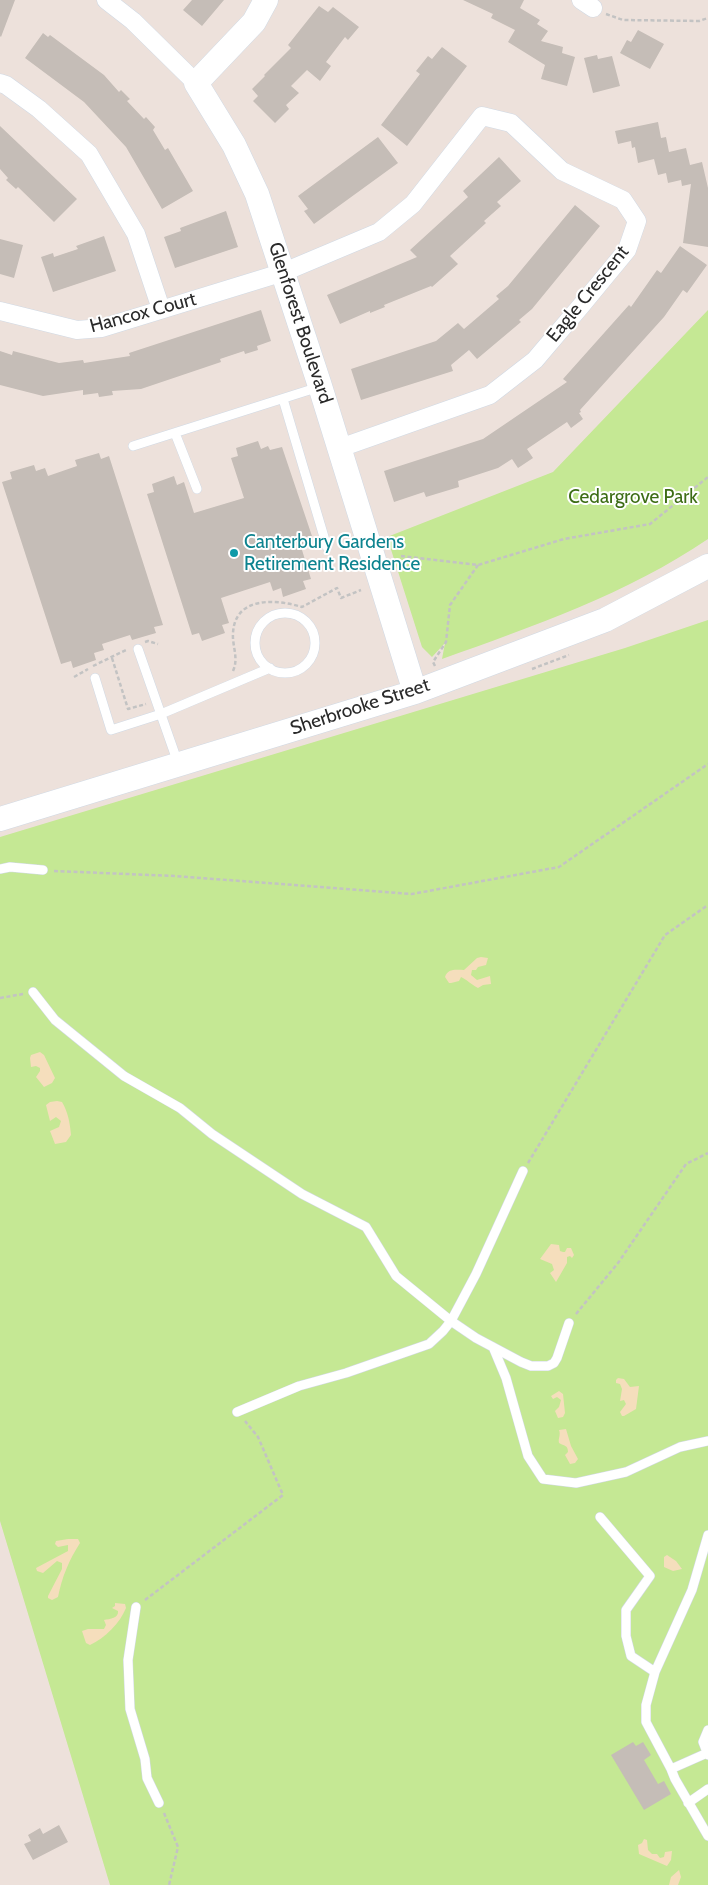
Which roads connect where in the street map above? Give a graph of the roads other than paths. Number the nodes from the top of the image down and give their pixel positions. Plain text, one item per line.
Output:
1 (106, 0) edge
2 (266, 0) edge
3 (0, 82) edge
4 (196, 83) junction
5 (284, 272) junction
6 (161, 309) junction
7 (0, 311) edge
8 (320, 386) junction
9 (282, 399) junction
10 (175, 433) junction
11 (133, 446) dead end
12 (340, 448) junction
13 (197, 489) dead end
14 (326, 547) dead end
15 (708, 566) edge
16 (137, 647) road end
17 (270, 668) junction
18 (96, 678) dead end
19 (415, 692) junction
20 (161, 714) junction
21 (178, 764) junction
22 (0, 819) edge
23 (0, 868) edge
24 (43, 870) road end
25 (33, 992) road end
26 (523, 1171) road end
27 (451, 1321) junction
28 (569, 1323) road end
29 (493, 1347) junction
30 (237, 1412) road end
31 (708, 1441) edge
32 (600, 1516) dead end
33 (708, 1535) edge
34 (136, 1607) road end
35 (655, 1672) junction
36 (708, 1730) edge
37 (707, 1754) edge
38 (671, 1769) junction
39 (708, 1789) edge
40 (159, 1803) road end
41 (688, 1803) junction
42 (708, 1836) edge

1 - 4 street, Glenforest Boulevard
2 - 4 street
3 - 6 street
4 - 5 street, Glenforest Boulevard
5 - 6 street, Hancox Court
5 - 8 street, Glenforest Boulevard
5 - 12 street, Eagle Crescent
6 - 7 street, Hancox Court
8 - 9 lane
8 - 12 street, Glenforest Boulevard
9 - 10 lane
9 - 14 lane
10 - 11 lane
10 - 13 lane
12 - 19 street, Glenforest Boulevard
15 - 19 street, Sherbrooke Street
16 - 20 lane
17 - 17 lane
17 - 20 lane
18 - 20 lane
19 - 21 street, Sherbrooke Street
20 - 21 lane
21 - 22 street, Sherbrooke Street
23 - 24 lane
25 - 27 lane
26 - 27 lane
27 - 29 lane
27 - 30 lane
28 - 29 lane
29 - 31 lane
32 - 35 lane
33 - 35 lane
34 - 40 lane
35 - 38 lane
36 - 37 lane
37 - 38 lane
38 - 41 lane
39 - 41 lane
41 - 42 lane

